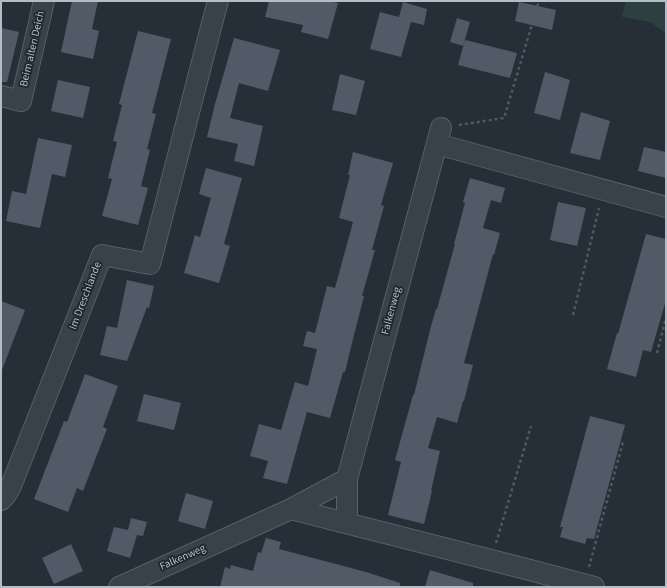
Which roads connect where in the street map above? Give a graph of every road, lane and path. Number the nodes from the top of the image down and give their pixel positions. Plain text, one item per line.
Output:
1 (44, 1) edge
2 (218, 1) edge
3 (539, 1) edge
4 (1, 96) edge
5 (439, 136) junction
6 (610, 192) junction
7 (666, 206) edge
8 (573, 314) dead end
9 (666, 318) edge
10 (657, 353) dead end
11 (531, 426) dead end
12 (623, 442) dead end
13 (347, 479) junction
14 (1, 500) edge
15 (291, 509) junction
16 (347, 523) junction
17 (491, 560) junction
18 (589, 586) edge
19 (119, 587) edge

1 - 4 street, Beim alten Deich
2 - 14 street, Im Dreschlande
3 - 5 path
5 - 6 street
5 - 13 street, Falkenweg
6 - 7 street
6 - 8 path
9 - 10 path
11 - 17 path
12 - 18 path
13 - 15 street, Falkenweg
13 - 16 street, Falkenweg
15 - 16 street
15 - 19 street, Falkenweg
16 - 17 street
17 - 18 street

